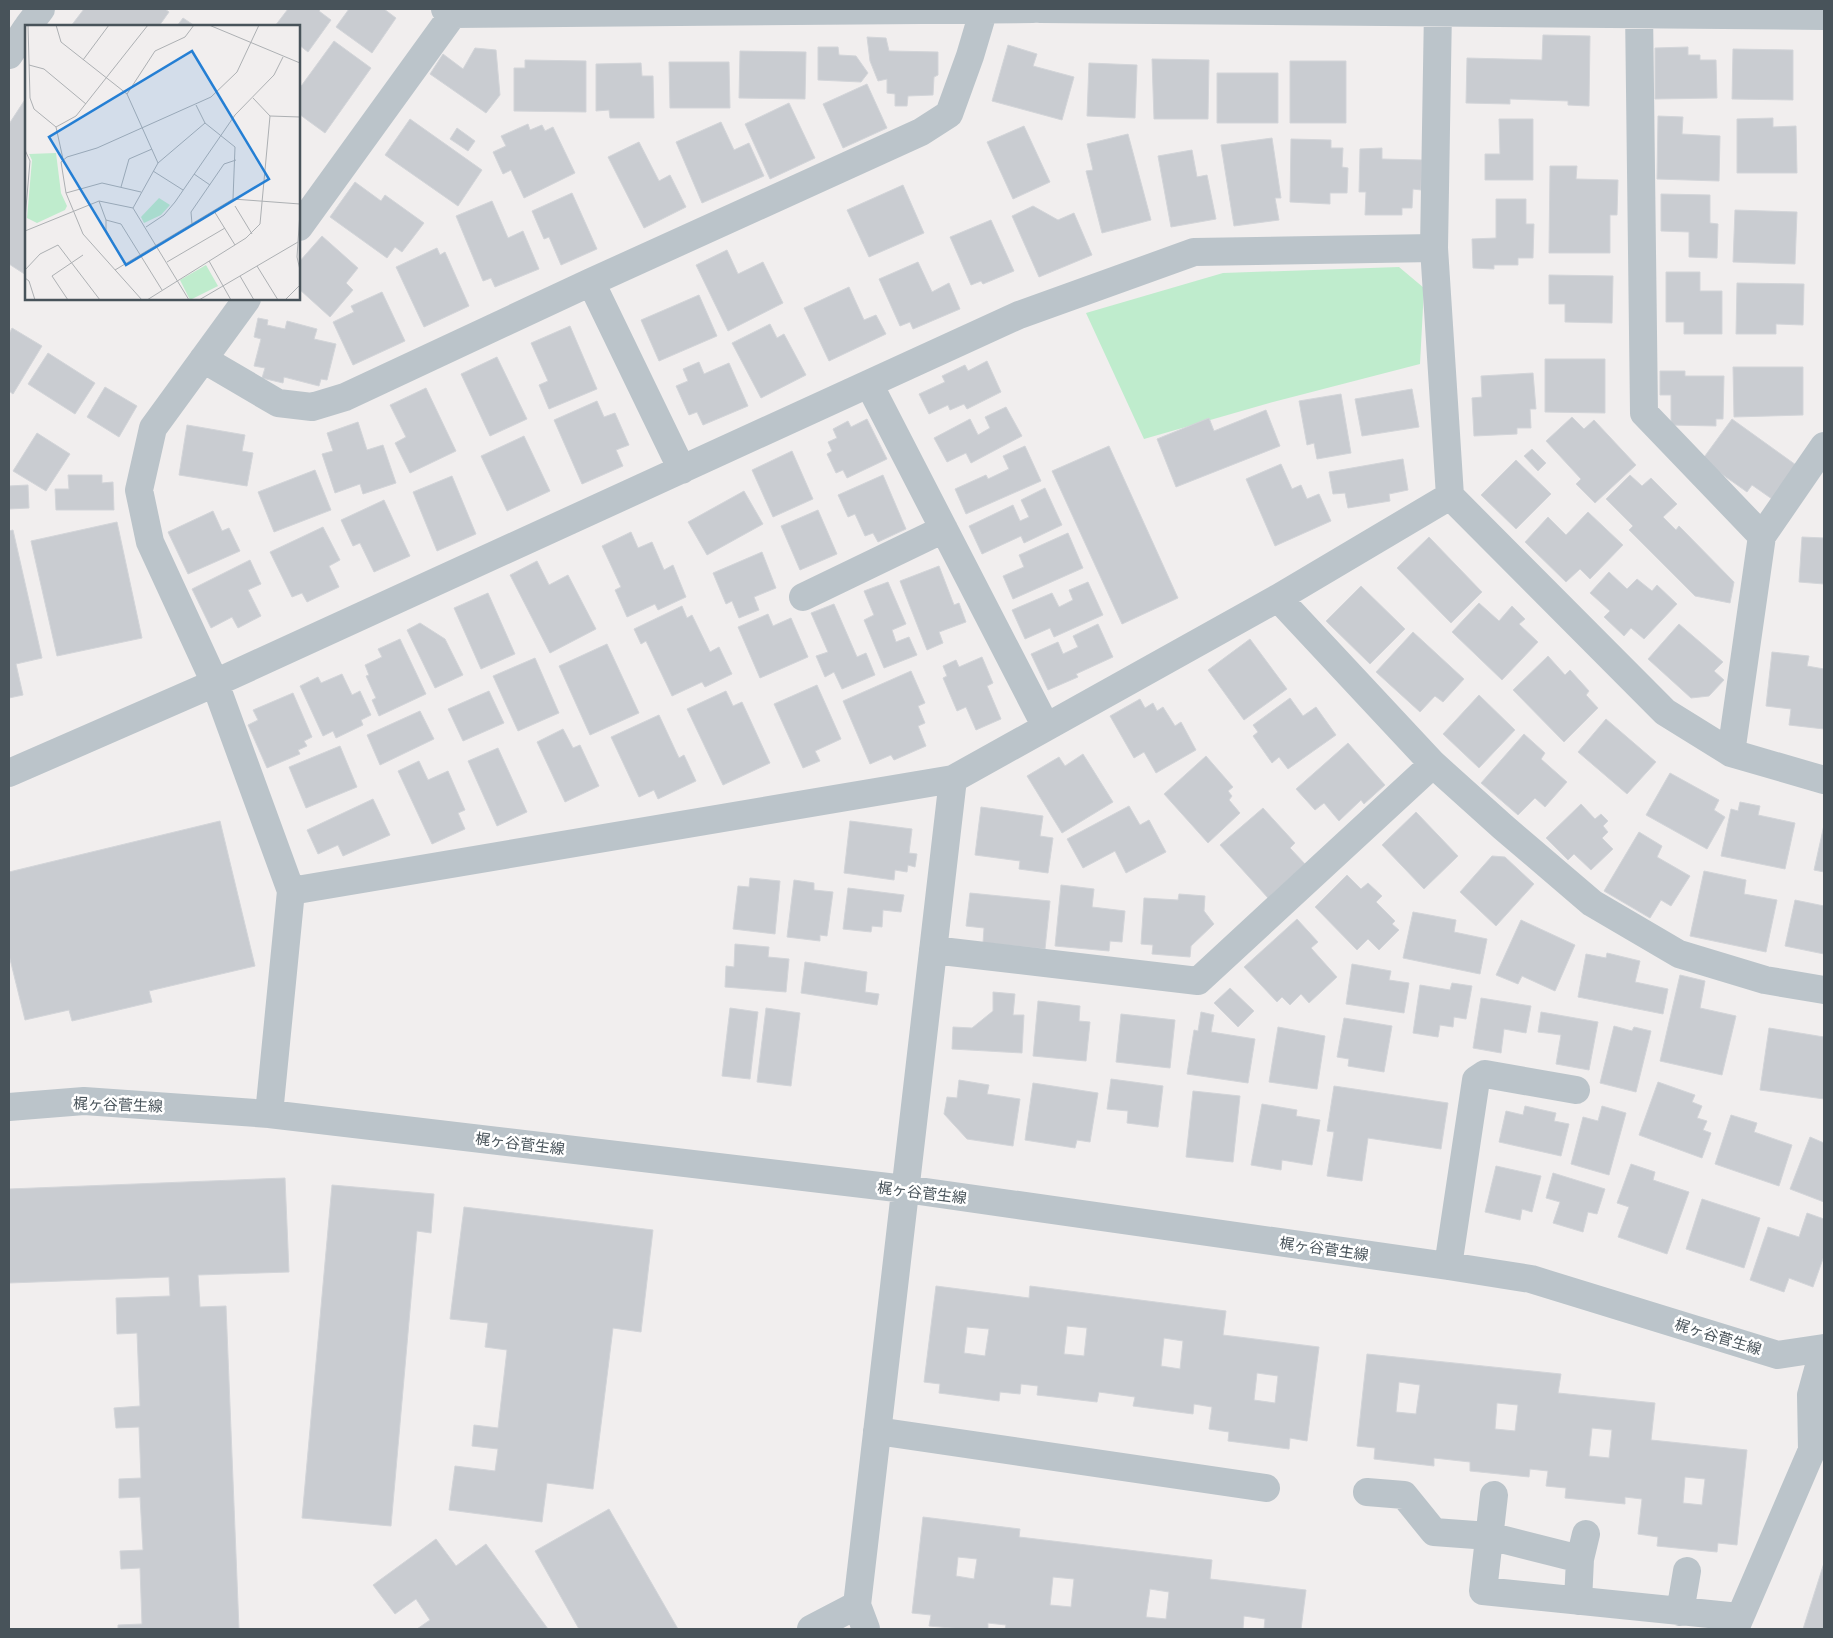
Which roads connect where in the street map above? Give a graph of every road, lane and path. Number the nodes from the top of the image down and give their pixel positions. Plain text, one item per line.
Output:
1 (41, 9) edge
2 (984, 9) edge
3 (1033, 9) edge
4 (1040, 9) edge
5 (693, 10) edge
6 (1438, 10) edge
7 (449, 11) edge
8 (1639, 11) edge
9 (1824, 16) edge
10 (29, 25) edge
11 (25, 31) edge
12 (9, 55) edge
13 (300, 226) edge
14 (1434, 248) junction
15 (591, 282) junction
16 (246, 300) edge
17 (203, 359) junction
18 (869, 384) junction
19 (1824, 446) edge
20 (682, 470) junction
21 (1450, 496) junction
22 (944, 529) junction
23 (1762, 536) junction
24 (803, 597) dead end
25 (1278, 598) junction
26 (215, 683) junction
27 (1046, 727) junction
28 (1731, 753) junction
29 (1433, 764) junction
30 (9, 773) edge
31 (953, 779) junction
32 (1824, 780) edge
33 (291, 892) junction
34 (933, 950) junction
35 (1824, 990) edge
36 (1576, 1090) dead end
37 (9, 1108) edge
38 (269, 1114) junction
39 (905, 1189) junction
40 (1448, 1266) junction
41 (1824, 1348) edge
42 (877, 1431) junction
43 (1266, 1488) dead end
44 (1367, 1492) dead end
45 (1494, 1495) dead end
46 (1489, 1536) junction
47 (1687, 1571) dead end
48 (1578, 1601) junction
49 (1680, 1612) junction
50 (861, 1617) edge
51 (1737, 1623) edge
52 (811, 1629) edge

1 - 10 street
2 - 3 street
2 - 5 street
2 - 15 street
4 - 6 street
5 - 7 street
6 - 8 street
6 - 14 street
7 - 13 street
8 - 9 street
8 - 23 street
11 - 12 street
14 - 18 street
14 - 21 street
15 - 17 street
15 - 20 street
16 - 17 street
17 - 26 street
18 - 20 street
18 - 22 street
19 - 23 street
20 - 26 street
21 - 25 street
21 - 28 street
22 - 24 street
22 - 27 street
23 - 28 street
25 - 27 street
25 - 29 street
26 - 30 street
26 - 33 street
27 - 31 street
28 - 32 street
29 - 34 street
29 - 35 street
31 - 33 street
31 - 34 street
33 - 38 street
34 - 39 street
36 - 40 street
37 - 38 street, 梶ヶ谷菅生線
38 - 39 street, 梶ヶ谷菅生線
39 - 40 street, 梶ヶ谷菅生線
39 - 42 street
40 - 41 street, 梶ヶ谷菅生線
41 - 51 street
42 - 43 street
42 - 50 street
44 - 46 street
45 - 46 street
46 - 48 street
46 - 48 street
47 - 49 street
48 - 49 street
49 - 51 street
50 - 52 street

